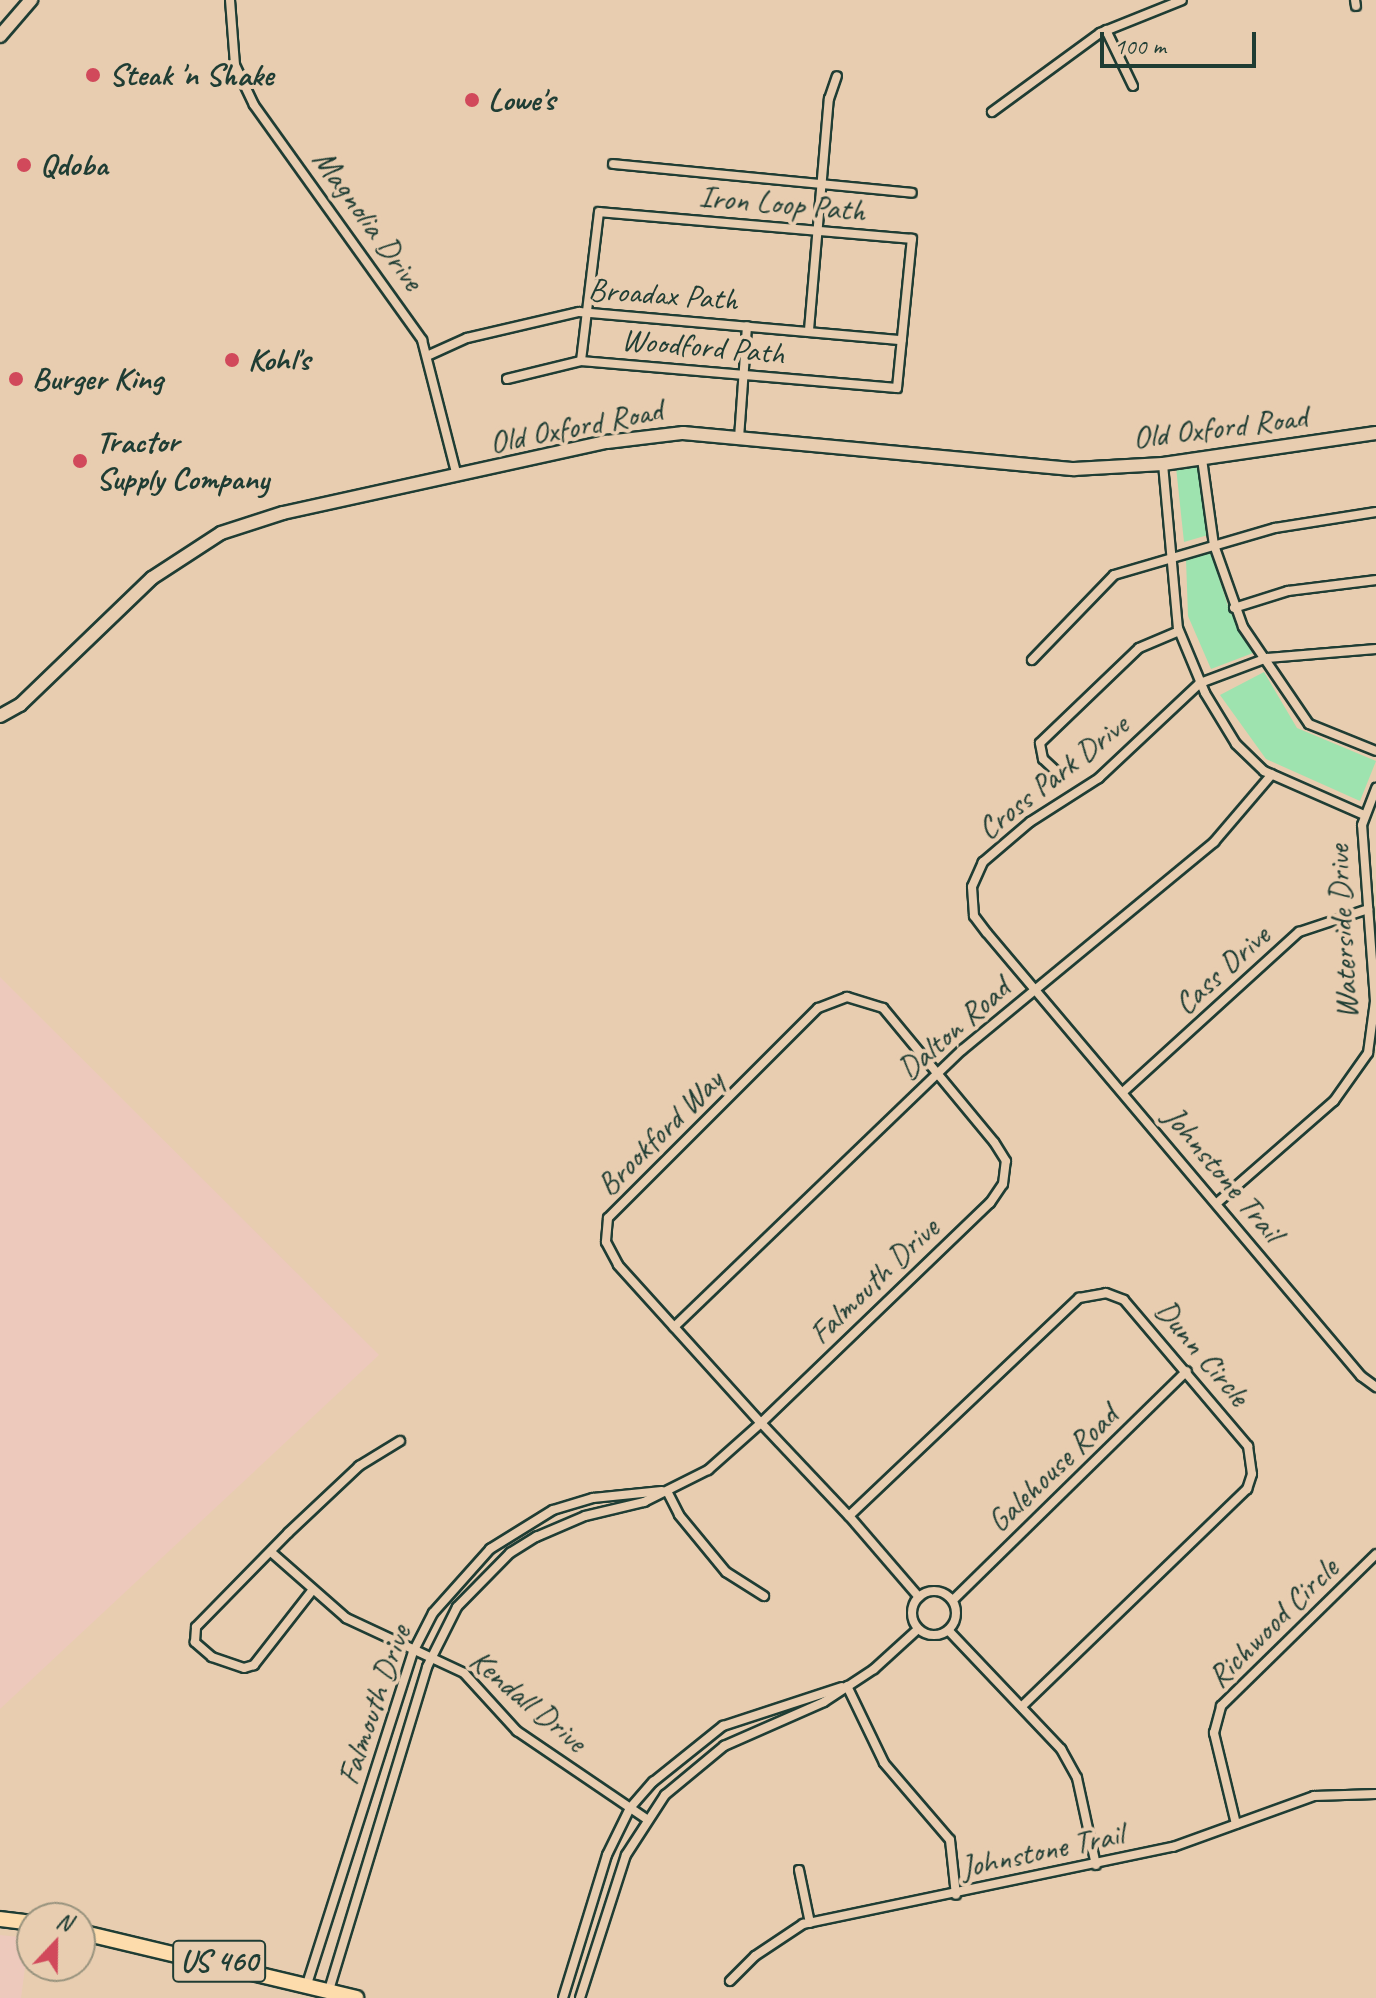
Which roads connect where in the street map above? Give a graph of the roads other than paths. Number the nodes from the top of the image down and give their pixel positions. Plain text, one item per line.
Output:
1 (31, 0) edge
2 (230, 0) edge
3 (1182, 0) edge
4 (1106, 30) junction
5 (0, 36) edge
6 (837, 76) dead end
7 (1133, 86) dead end
8 (992, 112) dead end
9 (613, 164) dead end
10 (822, 184) junction
11 (912, 193) dead end
12 (818, 232) junction
13 (586, 312) junction
14 (747, 326) junction
15 (809, 330) junction
16 (902, 340) junction
17 (427, 356) junction
18 (581, 361) junction
19 (744, 375) junction
20 (507, 379) dead end
21 (897, 388) joint
22 (1376, 433) edge
23 (739, 438) junction
24 (1202, 459) junction
25 (1163, 464) junction
26 (457, 476) junction
27 (1376, 512) edge
28 (1214, 545) junction
29 (1174, 556) junction
30 (1376, 580) edge
31 (1234, 608) junction
32 (1179, 631) junction
33 (1376, 649) edge
34 (1264, 659) junction
35 (1032, 660) dead end
36 (1200, 683) junction
37 (0, 716) edge
38 (1376, 751) edge
39 (1057, 772) dead end
40 (1272, 774) junction
41 (1376, 788) edge
42 (1364, 815) junction
43 (1368, 909) junction
44 (1037, 989) junction
45 (938, 1073) junction
46 (1123, 1092) junction
47 (1217, 1203) junction
48 (674, 1327) junction
49 (1187, 1371) junction
50 (1376, 1387) edge
51 (761, 1423) junction
52 (400, 1441) dead end
53 (667, 1491) junction
54 (849, 1516) junction
55 (271, 1552) junction
56 (1376, 1554) edge
57 (311, 1592) junction
58 (764, 1596) dead end
59 (919, 1597) junction
60 (953, 1600) junction
61 (918, 1629) junction
62 (949, 1631) junction
63 (413, 1652) junction
64 (431, 1657) junction
65 (847, 1686) junction
66 (1024, 1704) junction
67 (723, 1726) junction
68 (731, 1742) junction
69 (1376, 1794) edge
70 (630, 1808) junction
71 (648, 1820) junction
72 (1236, 1824) junction
73 (1096, 1865) junction
74 (799, 1870) dead end
75 (956, 1895) junction
76 (810, 1923) junction
77 (96, 1936) edge
78 (730, 1981) dead end
79 (307, 1984) junction
80 (329, 1990) junction
81 (356, 1998) edge
82 (563, 1998) edge
83 (580, 1998) edge

1 - 5 street
2 - 17 street, Magnolia Drive
3 - 4 street
4 - 7 street
4 - 8 street
6 - 10 street
9 - 10 street
10 - 11 street
10 - 12 street
12 - 13 street, Iron Loop Path
12 - 15 street
12 - 16 street, Iron Loop Path
13 - 14 street, Broadax Path
13 - 17 street, Broadax Path
13 - 18 street
14 - 15 street, Broadax Path
14 - 19 street
15 - 16 street, Broadax Path
16 - 21 street, Iron Loop Path
17 - 26 street, Magnolia Drive
18 - 19 street, Woodford Path
18 - 20 street, Woodford Path
19 - 21 street, Woodford Path
19 - 23 street
22 - 24 street, Old Oxford Road
23 - 25 street, Old Oxford Road
23 - 26 street, Old Oxford Road
24 - 25 street, Old Oxford Road
24 - 28 street
25 - 29 street
26 - 37 street, Old Oxford Road
27 - 28 street
28 - 29 street
28 - 31 street
29 - 32 street
29 - 35 street
30 - 31 street
31 - 34 street
32 - 36 street
32 - 39 street
33 - 34 street, Cross Park Drive
34 - 36 street, Cross Park Drive
34 - 38 street
36 - 40 street
36 - 44 street, Cross Park Drive
40 - 42 street
40 - 44 street, Dalton Road
41 - 42 street, Waterside Drive
42 - 43 street, Waterside Drive
43 - 46 street, Cass Drive
43 - 47 street, Waterside Drive
44 - 45 street, Dalton Road
44 - 46 street, Johnstone Trail
45 - 48 street, Dalton Road
45 - 48 street, Brookford Way
45 - 51 street, Falmouth Drive
46 - 47 street, Johnstone Trail
47 - 50 street, Johnstone Trail
48 - 51 street, Brookford Way
49 - 54 street, Dunn Circle
49 - 60 street, Galehouse Road
49 - 66 street, Dunn Circle
51 - 53 street, Falmouth Drive
51 - 54 street, Brookford Way
52 - 55 street
53 - 58 street
53 - 63 street, Falmouth Drive
53 - 64 street, Falmouth Drive
54 - 59 street, Brookford Way
55 - 57 street, Kendall Drive
55 - 57 street
56 - 72 street, Richwood Circle
57 - 63 street, Kendall Drive
59 - 60 street
59 - 61 street
60 - 62 street
61 - 62 street
61 - 65 street
62 - 66 street
63 - 64 street, Kendall Drive
63 - 79 street, Falmouth Drive
64 - 70 street, Kendall Drive
64 - 80 street, Falmouth Drive
65 - 67 street
65 - 68 street
65 - 75 street
66 - 73 street
67 - 68 street
67 - 70 street
68 - 71 street
69 - 72 street, Johnstone Trail
70 - 71 street, Kendall Drive
70 - 82 street
71 - 83 street
72 - 73 street, Johnstone Trail
73 - 75 street, Johnstone Trail
74 - 76 street
75 - 76 street, Johnstone Trail
76 - 78 street, Johnstone Trail
77 - 79 main road, US 460
79 - 80 main road, US 460
80 - 81 main road, US 460

